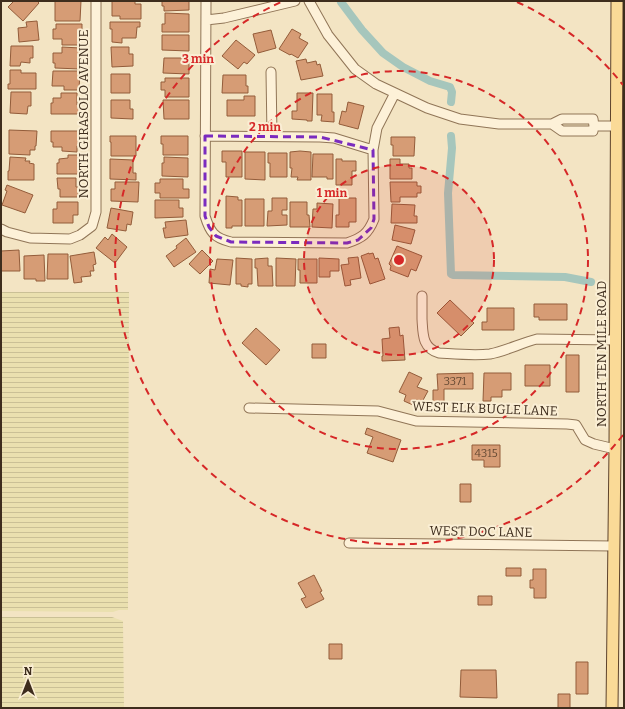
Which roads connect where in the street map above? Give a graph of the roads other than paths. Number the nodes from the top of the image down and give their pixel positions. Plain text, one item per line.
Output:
1 (96, 1) edge
2 (206, 1) edge
3 (295, 1) edge
4 (309, 1) edge
5 (617, 1) edge
6 (206, 20) junction
7 (271, 72) dead end
8 (395, 93) junction
9 (616, 126) junction
10 (205, 136) junction
11 (272, 136) junction
12 (373, 150) junction
13 (1, 229) edge
14 (422, 296) dead end
15 (615, 340) junction
16 (249, 408) dead end
17 (618, 451) edge
18 (349, 543) dead end
19 (613, 546) junction
20 (612, 708) edge

1 - 13 street, NORTH GIRASOLO AVENUE
2 - 6 street
3 - 6 street
4 - 8 street
5 - 9 main road, NORTH TEN MILE ROAD
6 - 10 street
7 - 11 street
8 - 9 street
8 - 12 street
9 - 15 main road, NORTH TEN MILE ROAD
10 - 11 street
10 - 12 street
11 - 12 street
14 - 15 street
15 - 17 main road, NORTH TEN MILE ROAD
16 - 17 street, WEST ELK BUGLE LANE
17 - 19 main road, NORTH TEN MILE ROAD
18 - 19 street, WEST DOC LANE
19 - 20 main road, NORTH TEN MILE ROAD

